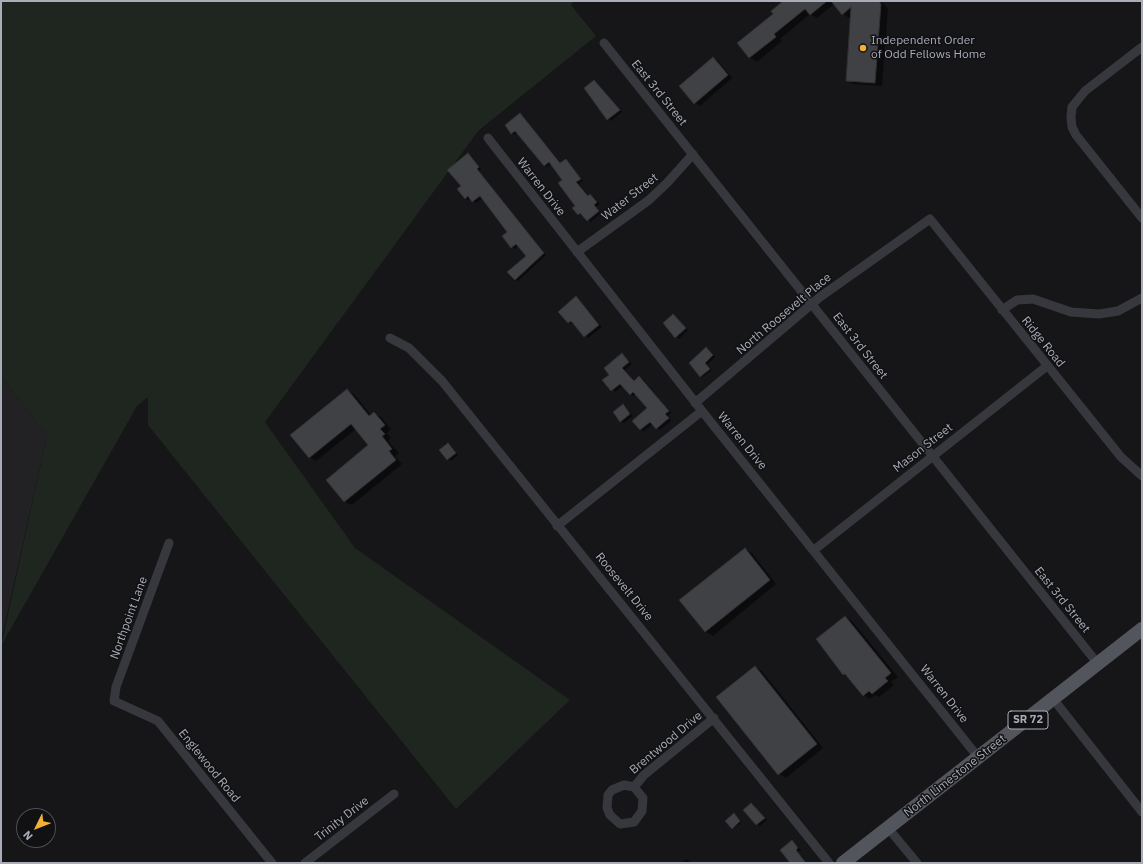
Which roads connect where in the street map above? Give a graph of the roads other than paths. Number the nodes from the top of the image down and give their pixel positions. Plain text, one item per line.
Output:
1 (604, 43) dead end
2 (1142, 47) edge
3 (488, 138) dead end
4 (693, 154) junction
5 (1142, 218) edge
6 (930, 219) joint
7 (577, 252) junction
8 (1142, 298) edge
9 (811, 304) junction
10 (1002, 310) junction
11 (390, 338) dead end
12 (1047, 366) junction
13 (695, 403) junction
14 (702, 411) junction
15 (932, 457) junction
16 (1141, 473) edge
17 (558, 526) junction
18 (169, 543) dead end
19 (814, 550) junction
20 (1142, 629) edge
21 (1098, 664) junction
22 (1054, 700) junction
23 (114, 701) joint
24 (714, 718) junction
25 (978, 757) junction
26 (634, 787) junction
27 (394, 794) dead end
28 (1142, 812) edge
29 (888, 828) junction
30 (270, 862) edge
31 (305, 863) edge
32 (829, 863) edge
33 (843, 863) edge
34 (916, 863) edge

1 - 4 street, East 3rd Street
2 - 5 street
3 - 7 street, Warren Drive
4 - 7 street, Water Street
4 - 9 street, East 3rd Street
6 - 9 street, North Roosevelt Place
6 - 10 street, Ridge Road
7 - 13 street, Warren Drive
8 - 10 street
9 - 13 street, North Roosevelt Place
9 - 15 street, East 3rd Street
10 - 12 street, Ridge Road
11 - 17 street, Roosevelt Drive
12 - 15 street, Mason Street
12 - 16 street, Ridge Road
13 - 14 street, Warren Drive
14 - 17 street
14 - 19 street, Warren Drive
15 - 19 street, Mason Street
15 - 21 street, East 3rd Street
17 - 24 street, Roosevelt Drive
18 - 23 street, Northpoint Lane
19 - 25 street, Warren Drive
20 - 21 main road, North Limestone Street / SR 72
21 - 22 main road, North Limestone Street / SR 72
22 - 25 main road, North Limestone Street / SR 72
22 - 28 street
23 - 30 street, Englewood Road
24 - 26 street, Brentwood Drive
24 - 32 street, Roosevelt Drive
25 - 29 main road, North Limestone Street / SR 72
26 - 26 street, Brentwood Drive
27 - 31 street, Trinity Drive
29 - 33 main road, North Limestone Street / SR 72
29 - 34 street

